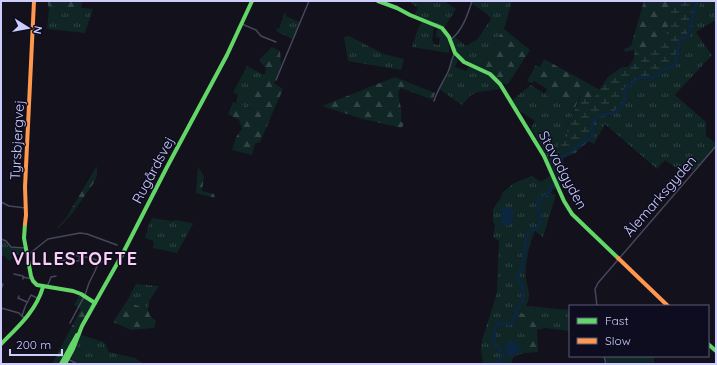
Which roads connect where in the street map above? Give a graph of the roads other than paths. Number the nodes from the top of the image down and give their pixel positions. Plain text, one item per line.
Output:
1 (34, 1) edge
2 (252, 1) edge
3 (309, 1) edge
4 (378, 1) edge
5 (472, 1) edge
6 (242, 24) junction
7 (450, 40) junction
8 (276, 42) dead end
9 (455, 53) junction
10 (276, 80) dead end
11 (434, 101) dead end
12 (716, 146) edge
13 (1, 202) edge
14 (26, 208) junction
15 (1, 239) edge
16 (117, 245) dead end
17 (25, 248) junction
18 (26, 254) junction
19 (80, 256) junction
20 (619, 259) junction
21 (56, 260) dead end
22 (70, 261) junction
23 (99, 261) junction
24 (102, 262) dead end
25 (14, 274) dead end
26 (56, 276) dead end
27 (32, 279) junction
28 (3, 284) dead end
29 (45, 287) junction
30 (1, 289) edge
31 (19, 296) dead end
32 (84, 296) junction
33 (39, 300) junction
34 (27, 302) junction
35 (95, 303) junction
36 (597, 305) edge
37 (667, 305) edge
38 (1, 308) edge
39 (24, 317) junction
40 (70, 323) dead end
41 (82, 326) junction
42 (1, 344) edge
43 (66, 360) edge
44 (61, 364) edge
45 (77, 364) edge

1 - 14 street, Tyrsbjergvej
2 - 6 street, Rugårdsvej
3 - 10 street
4 - 7 street
5 - 7 street
6 - 8 street
6 - 35 street, Rugårdsvej
7 - 9 street
9 - 11 street
9 - 20 street, Stavadgyden
12 - 20 street, Ålemarksgyden
13 - 14 street
14 - 17 street, Tyrsbjergvej
15 - 17 street
16 - 18 street
17 - 18 street, Tyrsbjergvej
18 - 27 street, Tyrsbjergvej
19 - 22 street
19 - 22 street
19 - 23 street
20 - 36 street, Ålemarksgyden
20 - 37 street, Stavadgyden
21 - 22 street
23 - 24 street
23 - 32 street
25 - 27 street
26 - 29 street
27 - 29 street
28 - 30 street
29 - 32 street
29 - 33 street
31 - 34 street
32 - 35 street
32 - 40 street
33 - 34 street
33 - 39 street
34 - 39 street
35 - 41 street, Rugårdsvej
38 - 39 street
39 - 42 street
41 - 43 street, Rugårdsvej
41 - 43 street, Rugårdsvej
43 - 44 street, Rugårdsvej
43 - 45 street

